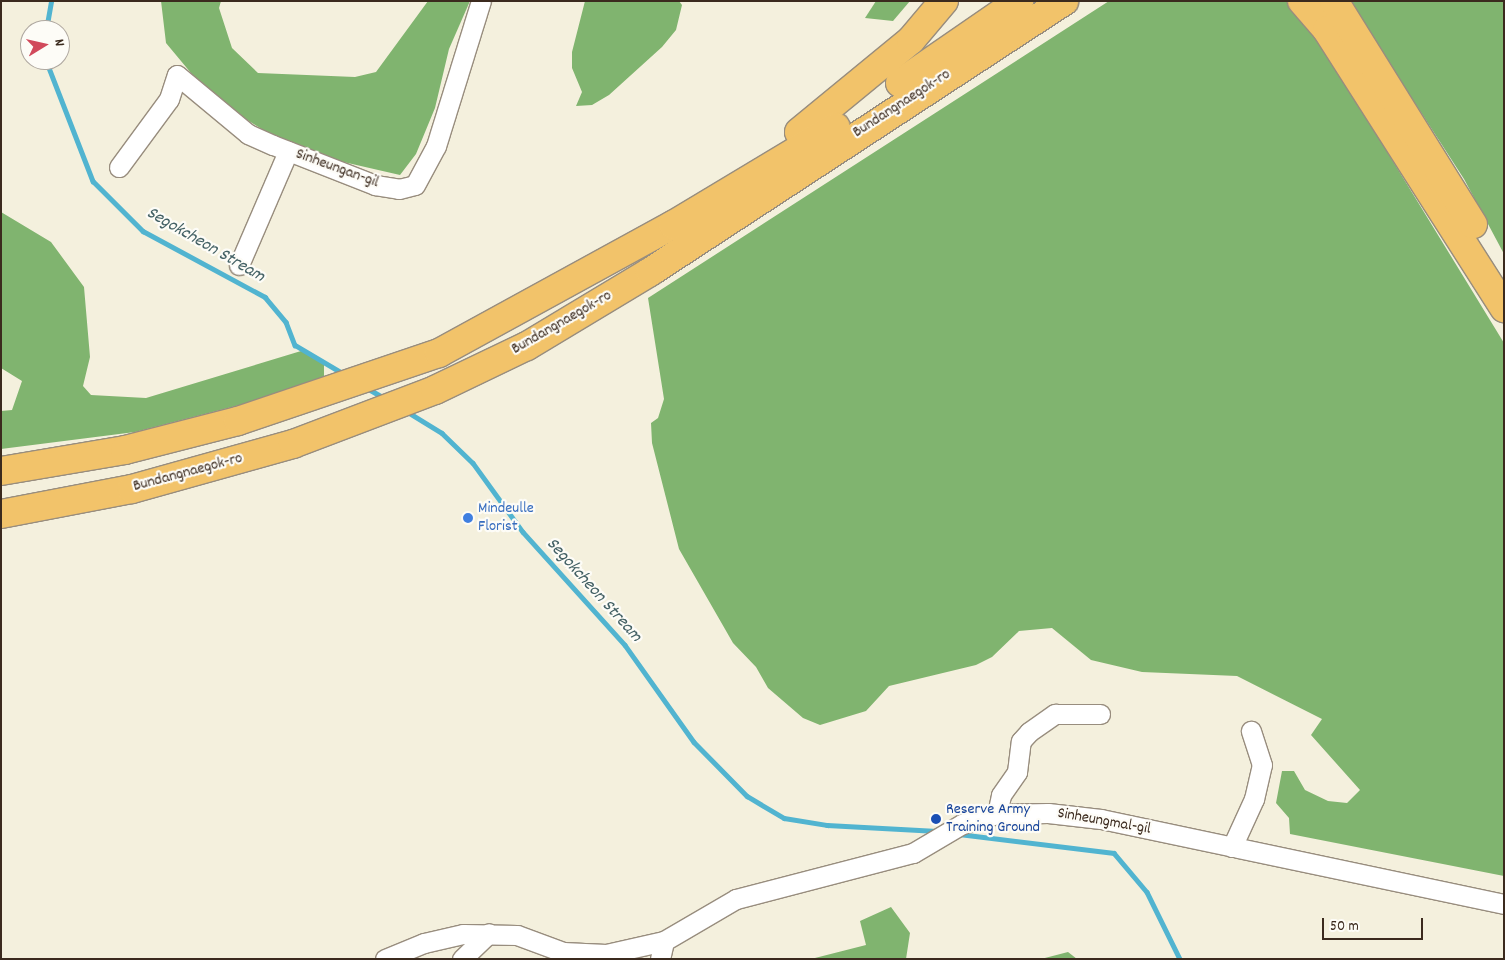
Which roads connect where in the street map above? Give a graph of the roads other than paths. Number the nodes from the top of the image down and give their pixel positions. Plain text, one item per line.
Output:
1 (481, 1) edge
2 (944, 1) edge
3 (1019, 1) edge
4 (1064, 1) edge
5 (1302, 1) edge
6 (1334, 1) edge
7 (288, 151) junction
8 (119, 167) dead end
9 (673, 225) junction
10 (239, 265) dead end
11 (1504, 274) edge
12 (1504, 308) edge
13 (1, 470) edge
14 (1, 514) edge
15 (1100, 714) dead end
16 (1251, 730) dead end
17 (997, 814) junction
18 (1232, 847) junction
19 (1504, 904) edge
20 (489, 934) junction
21 (662, 950) edge
22 (385, 959) edge
23 (462, 959) edge

1 - 7 street, Sinheungan-gil
2 - 9 highway
3 - 9 highway, Bundangnaegok-ro
4 - 14 highway, Bundangnaegok-ro
5 - 12 highway
6 - 11 highway
7 - 8 street, Sinheungan-gil
7 - 10 street
9 - 13 highway, Bundangnaegok-ro
15 - 17 street
16 - 18 street
17 - 18 street, Sinheungmal-gil
17 - 21 street, Sinheungmal-gil
18 - 19 street, Sinheungmal-gil
20 - 21 street, Sinheungmal-gil
20 - 22 street, Sinheungmal-gil
20 - 23 street

